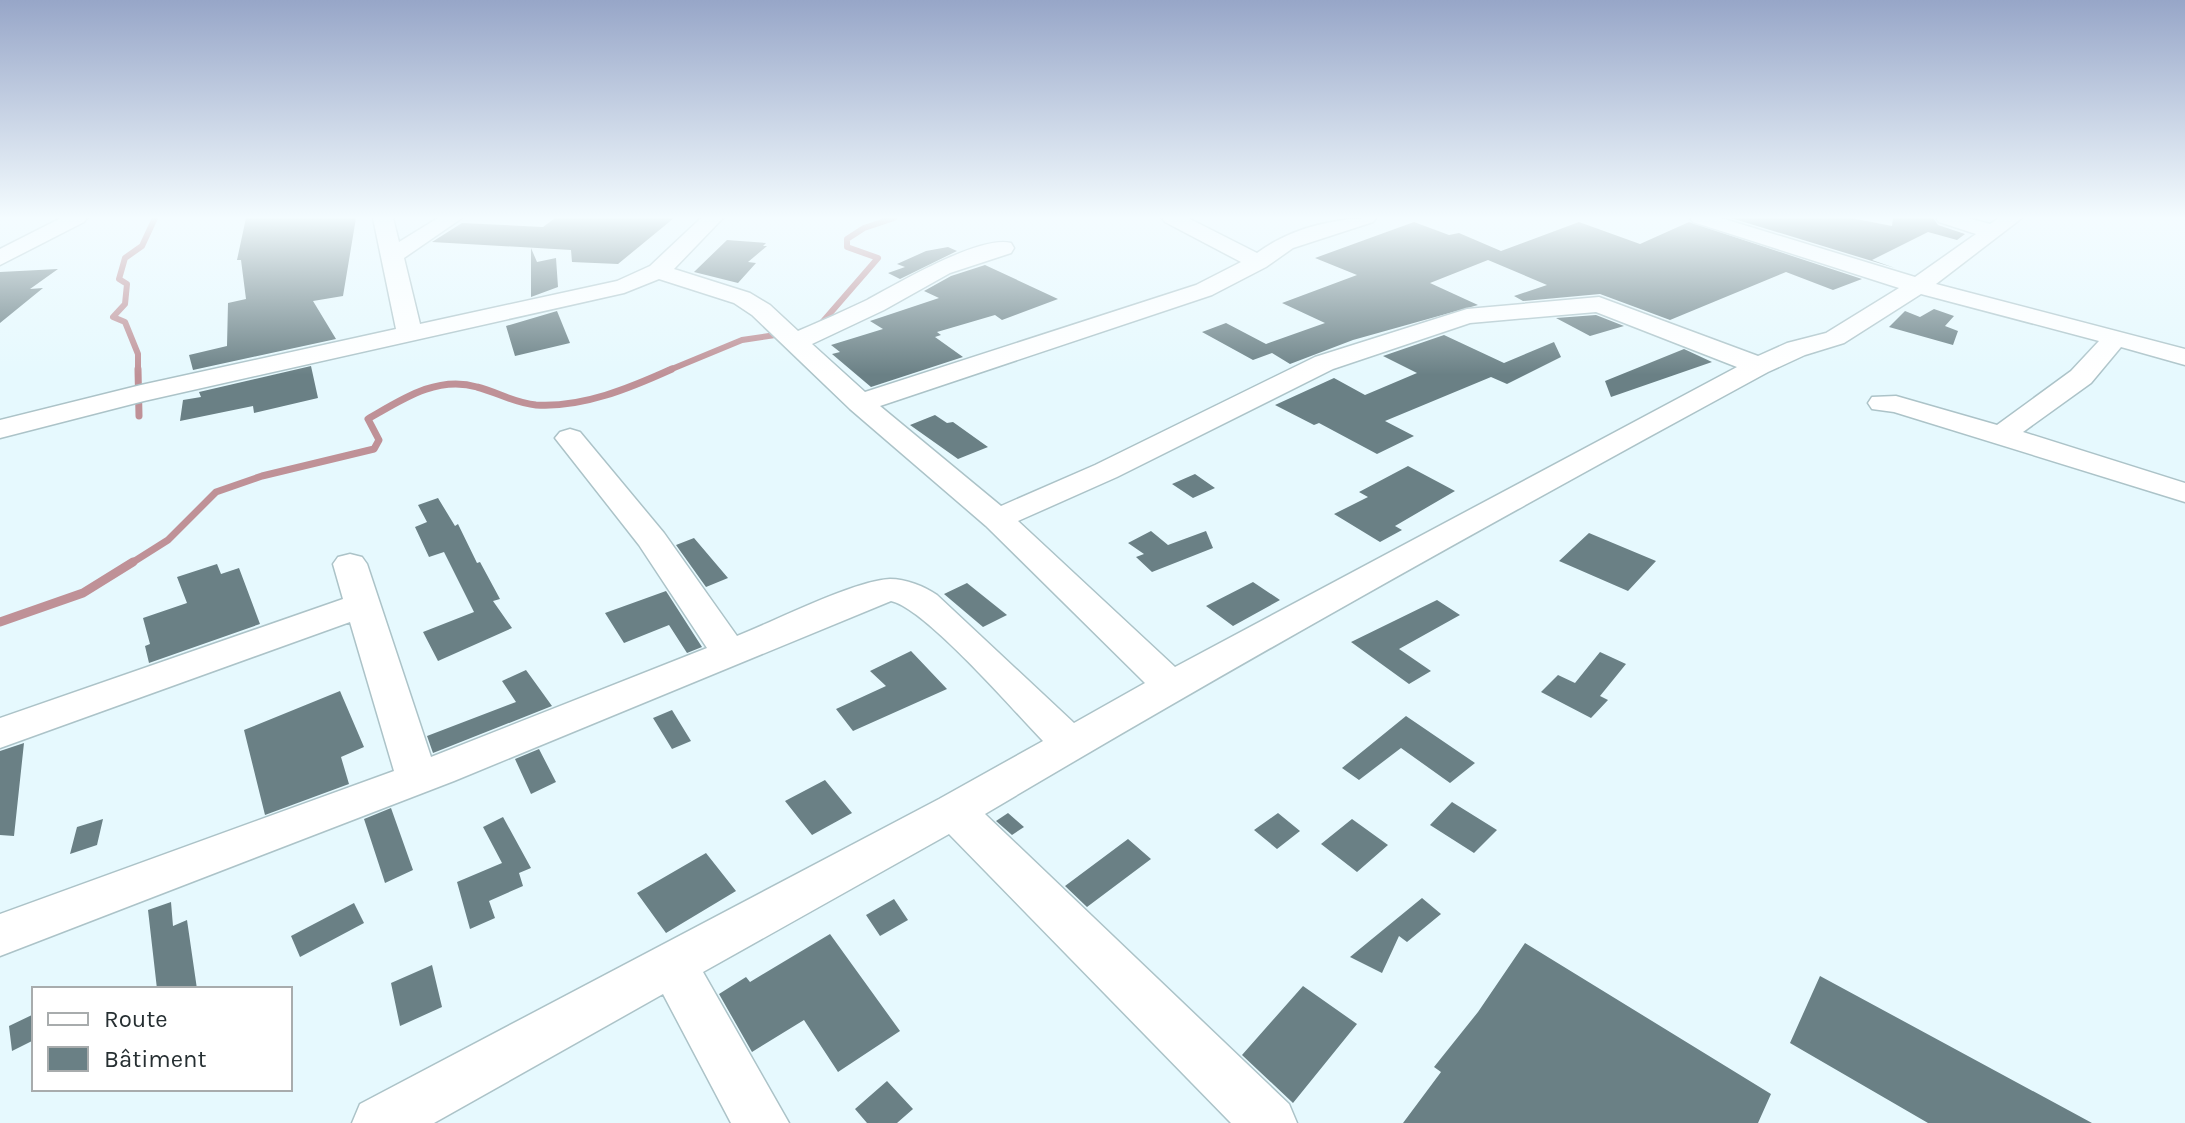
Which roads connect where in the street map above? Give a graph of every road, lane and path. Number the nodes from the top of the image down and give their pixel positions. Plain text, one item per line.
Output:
1 (395, 270) edge
2 (938, 270) edge
3 (1242, 270) edge
4 (1868, 270) edge
5 (1940, 270) edge
6 (658, 271) joint
7 (1918, 286) junction
8 (410, 334) junction
9 (786, 334) junction
10 (2116, 338) junction
11 (2185, 357) edge
12 (1759, 366) junction
13 (860, 403) junction
14 (1882, 403) dead end
15 (0, 429) edge
16 (2001, 435) junction
17 (570, 438) dead end
18 (2185, 493) edge
19 (997, 519) junction
20 (350, 564) dead end
21 (361, 605) junction
22 (730, 654) junction
23 (1171, 686) junction
24 (0, 733) edge
25 (1072, 745) junction
26 (417, 777) junction
27 (954, 811) junction
28 (0, 935) edge
29 (673, 963) junction
30 (380, 1123) edge
31 (761, 1123) edge
32 (1269, 1123) edge

1 - 8 street
2 - 9 street
3 - 13 street
4 - 7 street
5 - 7 street
6 - 8 street
6 - 9 street
7 - 10 street
7 - 12 street
8 - 15 street
9 - 13 street
10 - 11 street
10 - 16 street
12 - 19 street
12 - 23 street
13 - 19 street
14 - 16 street
16 - 18 street
17 - 22 street
19 - 23 street
20 - 21 street
21 - 24 street
21 - 26 street
22 - 25 street
22 - 26 street
23 - 25 street
25 - 27 street
26 - 28 street
27 - 29 street
27 - 32 street
29 - 30 street
29 - 31 street

